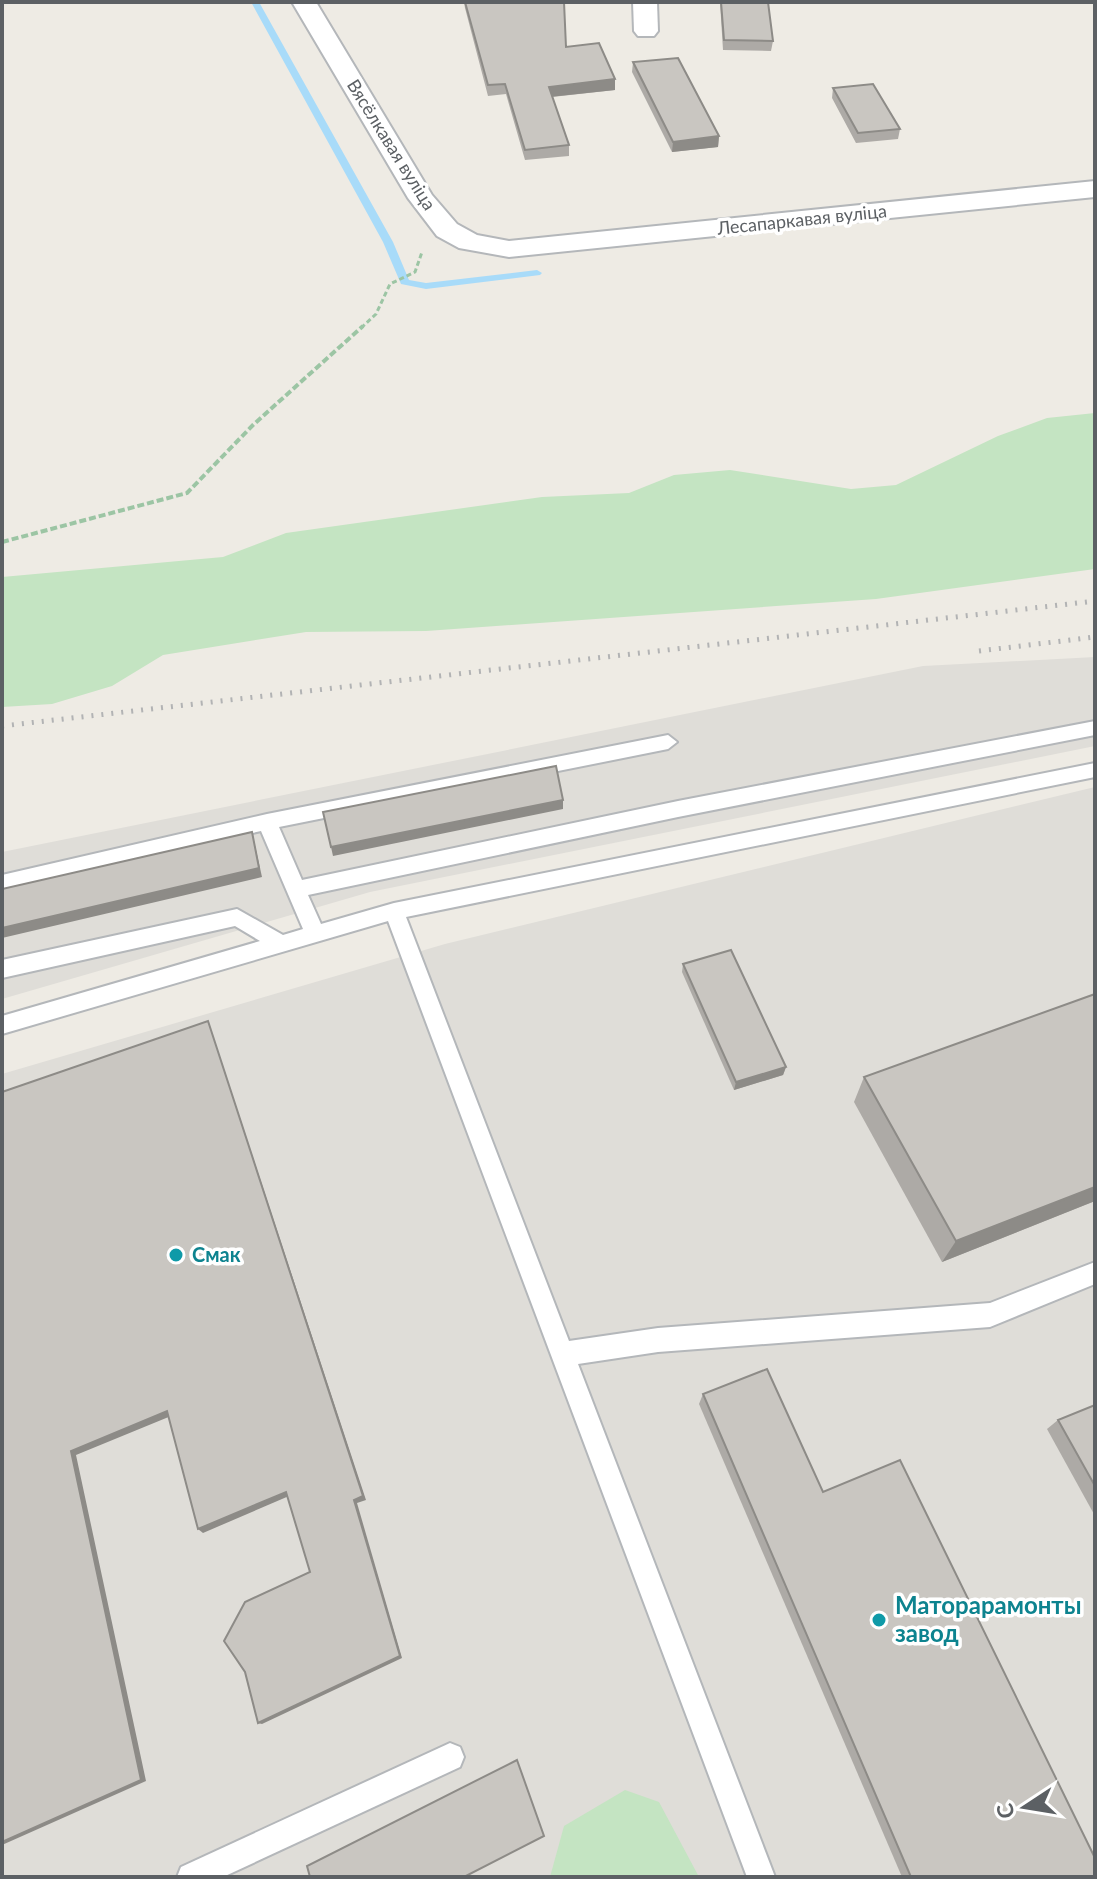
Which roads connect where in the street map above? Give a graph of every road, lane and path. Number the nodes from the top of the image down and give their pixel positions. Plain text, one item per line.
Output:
1 (304, 2) edge
2 (645, 2) edge
3 (646, 31) dead end
4 (1095, 189) edge
5 (509, 249) joint
6 (415, 272) dead end
7 (2, 542) edge
8 (1095, 728) edge
9 (668, 742) dead end
10 (1095, 770) edge
11 (267, 822) junction
12 (2, 883) edge
13 (294, 890) junction
14 (394, 911) junction
15 (315, 934) junction
16 (282, 944) junction
17 (2, 969) edge
18 (2, 1025) edge
19 (1095, 1273) edge
20 (563, 1354) junction
21 (450, 1757) dead end
22 (191, 1877) edge
23 (761, 1877) edge

1 - 5 street, Вясёлкавая вуліца
2 - 3 street
4 - 5 street, Лесапаркавая вуліца
6 - 7 path
8 - 13 lane
9 - 11 lane
10 - 14 lane
11 - 12 lane
11 - 13 lane
13 - 15 lane
14 - 15 lane
14 - 20 lane
15 - 16 lane
16 - 17 lane
16 - 18 lane
19 - 20 lane
20 - 23 lane
21 - 22 lane

